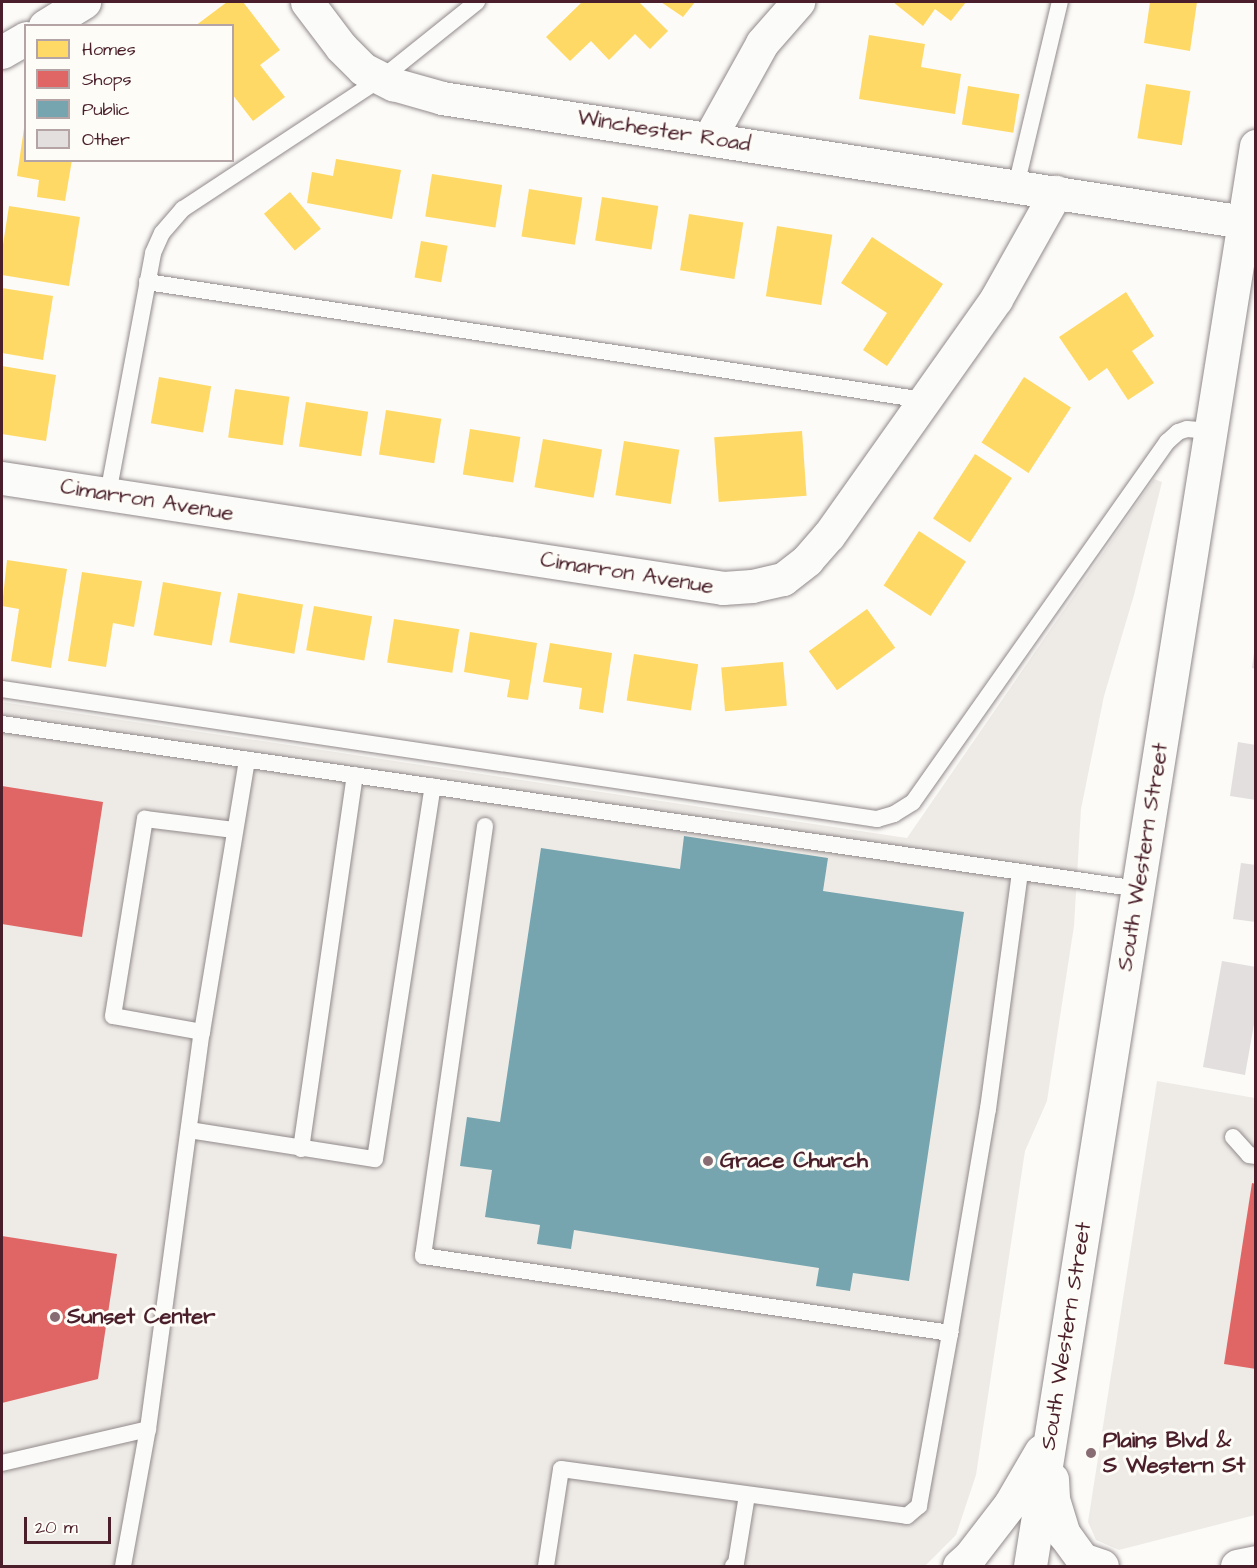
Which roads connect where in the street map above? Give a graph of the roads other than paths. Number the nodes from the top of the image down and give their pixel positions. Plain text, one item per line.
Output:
1 (84, 2) edge
2 (308, 2) edge
3 (477, 2) edge
4 (798, 2) edge
5 (1060, 2) edge
6 (48, 24) edge
7 (24, 39) edge
8 (2, 52) edge
9 (382, 78) junction
10 (710, 137) junction
11 (1256, 146) edge
12 (1016, 186) junction
13 (1056, 192) junction
14 (1244, 222) junction
15 (1246, 276) edge
16 (147, 282) junction
17 (924, 400) junction
18 (1210, 431) junction
19 (2, 478) edge
20 (108, 494) junction
21 (2, 689) edge
22 (2, 724) edge
23 (247, 760) junction
24 (356, 775) junction
25 (433, 786) junction
26 (485, 826) dead end
27 (234, 830) junction
28 (1020, 872) junction
29 (1138, 889) junction
30 (202, 1032) junction
31 (189, 1130) junction
32 (1233, 1137) dead end
33 (301, 1149) junction
34 (1256, 1156) edge
35 (950, 1333) junction
36 (148, 1429) junction
37 (1050, 1434) junction
38 (2, 1463) edge
39 (747, 1495) junction
40 (1256, 1562) edge
41 (123, 1566) edge
42 (546, 1566) edge
43 (733, 1566) edge
44 (958, 1566) edge
45 (1030, 1566) edge
46 (1102, 1566) edge
47 (1237, 1566) edge

1 - 6 street
2 - 9 street, Winchester Road
3 - 9 lane
4 - 10 street
5 - 12 lane
7 - 8 street
9 - 10 street, Winchester Road
9 - 16 lane
10 - 12 street, Winchester Road
11 - 14 street, South Western Street
12 - 13 street, Winchester Road
13 - 14 street, Winchester Road
13 - 17 street, Cimarron Avenue
14 - 15 street, South Western Street
15 - 18 street, South Western Street
16 - 17 lane
16 - 20 lane
17 - 20 street, Cimarron Avenue
18 - 21 lane
18 - 29 street, South Western Street
19 - 20 street, Cimarron Avenue
22 - 23 lane
23 - 24 lane
23 - 27 lane
24 - 25 lane
24 - 33 lane
25 - 28 lane
25 - 33 lane
26 - 35 lane
27 - 30 lane
27 - 30 lane
28 - 29 lane
28 - 35 lane
29 - 37 street, South Western Street
30 - 31 lane
31 - 33 lane
31 - 36 lane
32 - 34 lane
35 - 39 lane
36 - 38 lane
36 - 41 lane
37 - 44 street
37 - 45 street, South Western Street
37 - 46 street
39 - 42 lane
39 - 43 lane
40 - 47 street

